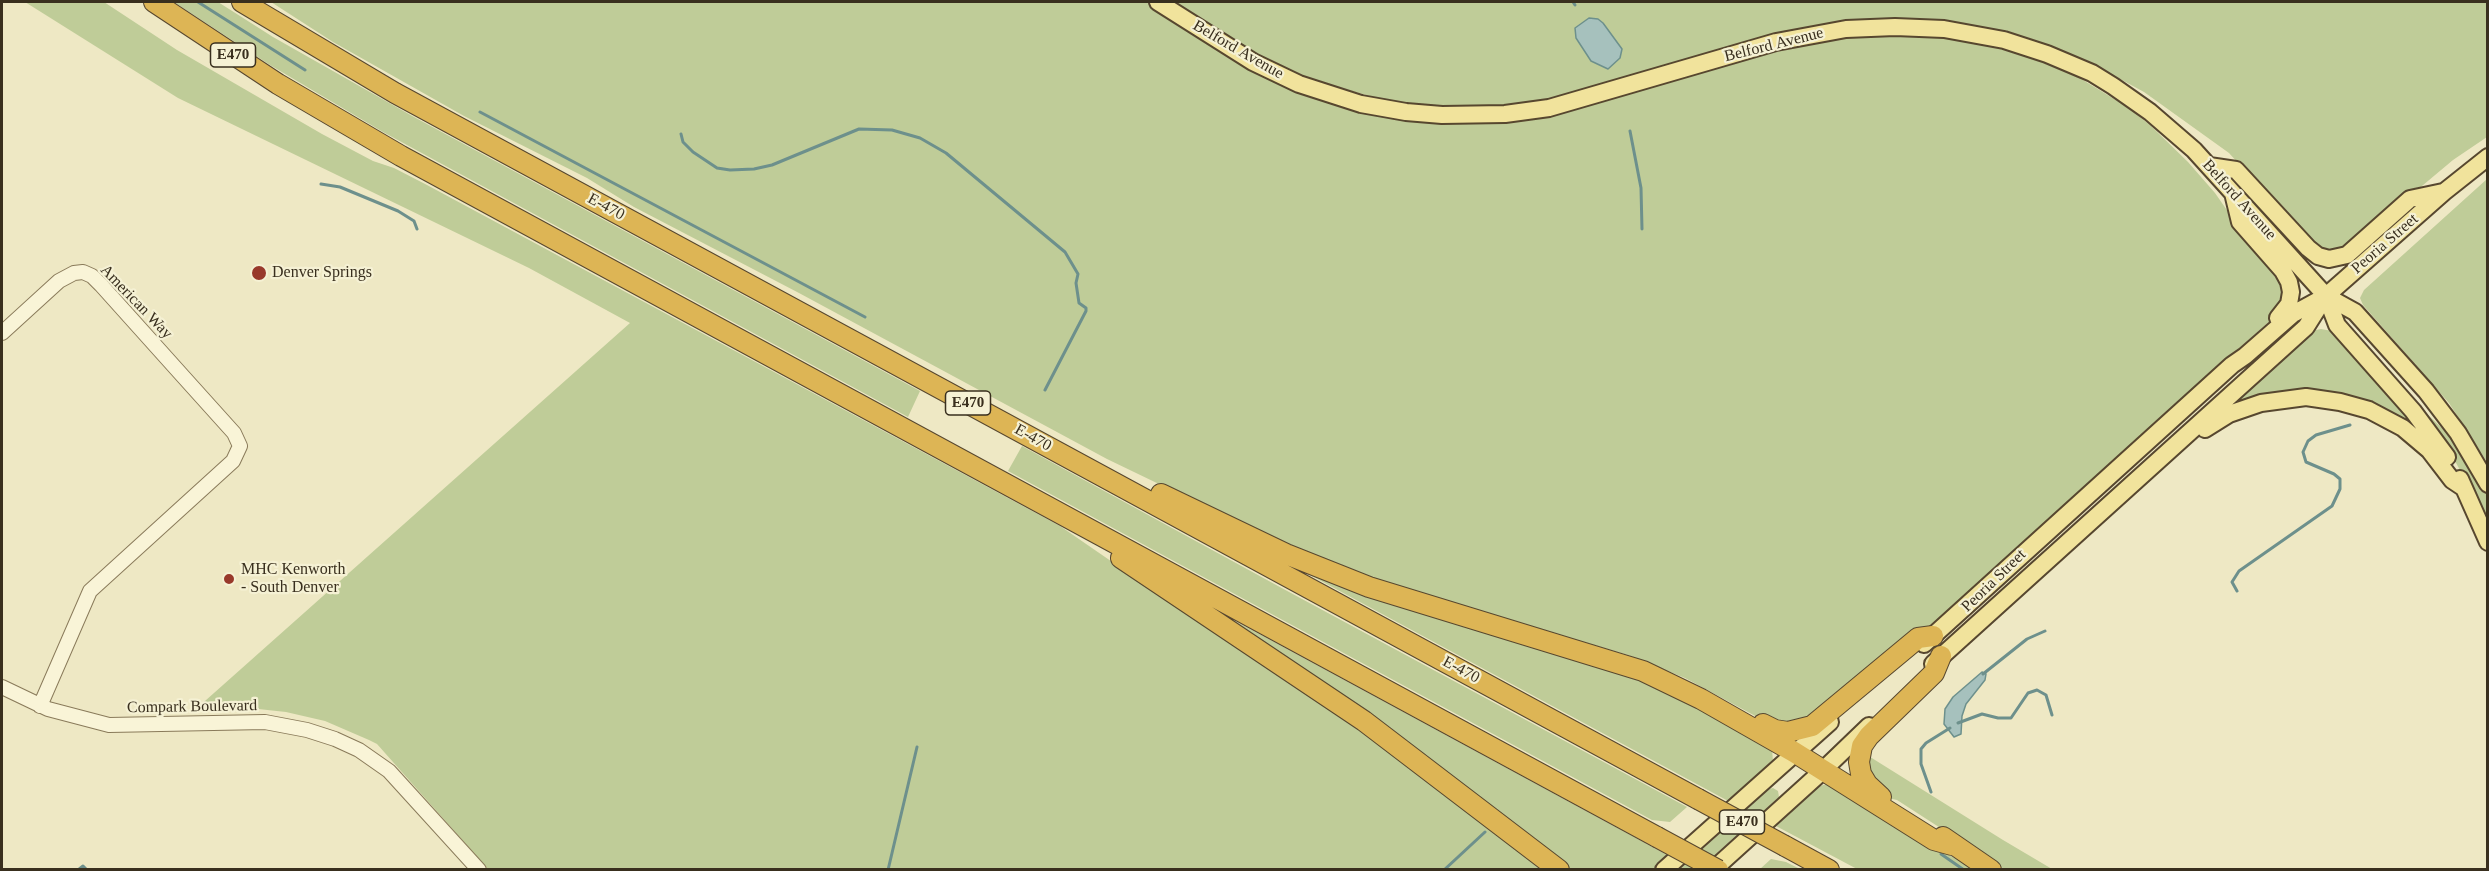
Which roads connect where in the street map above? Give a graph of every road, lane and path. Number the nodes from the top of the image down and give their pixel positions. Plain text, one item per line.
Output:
1 (154, 2) edge
2 (242, 2) edge
3 (1158, 2) edge
4 (2486, 159) edge
5 (2209, 166) junction
6 (2232, 192) junction
7 (2444, 192) junction
8 (2326, 296) junction
9 (2, 333) edge
10 (2232, 365) junction
11 (1038, 441) junction
12 (2139, 476) junction
13 (2487, 484) edge
14 (2464, 488) junction
15 (1043, 504) junction
16 (2487, 543) edge
17 (1933, 636) junction
18 (1941, 656) junction
19 (2, 687) edge
20 (1701, 699) junction
21 (40, 706) junction
22 (1794, 752) junction
23 (1824, 770) junction
24 (1952, 845) junction
25 (1552, 866) edge
26 (476, 869) edge
27 (1664, 870) edge
28 (1713, 870) edge
29 (1718, 870) edge
30 (1829, 870) edge
31 (1991, 870) edge

1 - 15 highway, E470
2 - 11 highway, E-470 / E470
3 - 5 main road, Belford Avenue
4 - 7 main road, Peoria Street
5 - 6 main road, Belford Avenue
5 - 7 main road
6 - 8 main road, Belford Avenue
6 - 10 main road
7 - 8 main road, Peoria Street
8 - 10 main road, Peoria Street
8 - 12 main road, Peoria Street
8 - 13 main road, Belford Avenue
8 - 14 main road, Belford Avenue
9 - 21 street, American Way
10 - 17 main road, Peoria Street
11 - 20 highway
11 - 30 highway, E-470 / E470, bridge
12 - 14 main road
12 - 18 main road, Peoria Street
14 - 16 main road, Belford Avenue
15 - 25 highway
15 - 29 highway, E470, bridge
17 - 20 highway
17 - 22 main road, Peoria Street
18 - 23 main road, Peoria Street
18 - 24 highway
19 - 21 street, Compark Boulevard
20 - 22 highway
21 - 26 street, Compark Boulevard
22 - 23 highway
22 - 27 main road, Peoria Street
23 - 24 highway
23 - 28 main road, Peoria Street
24 - 31 highway

